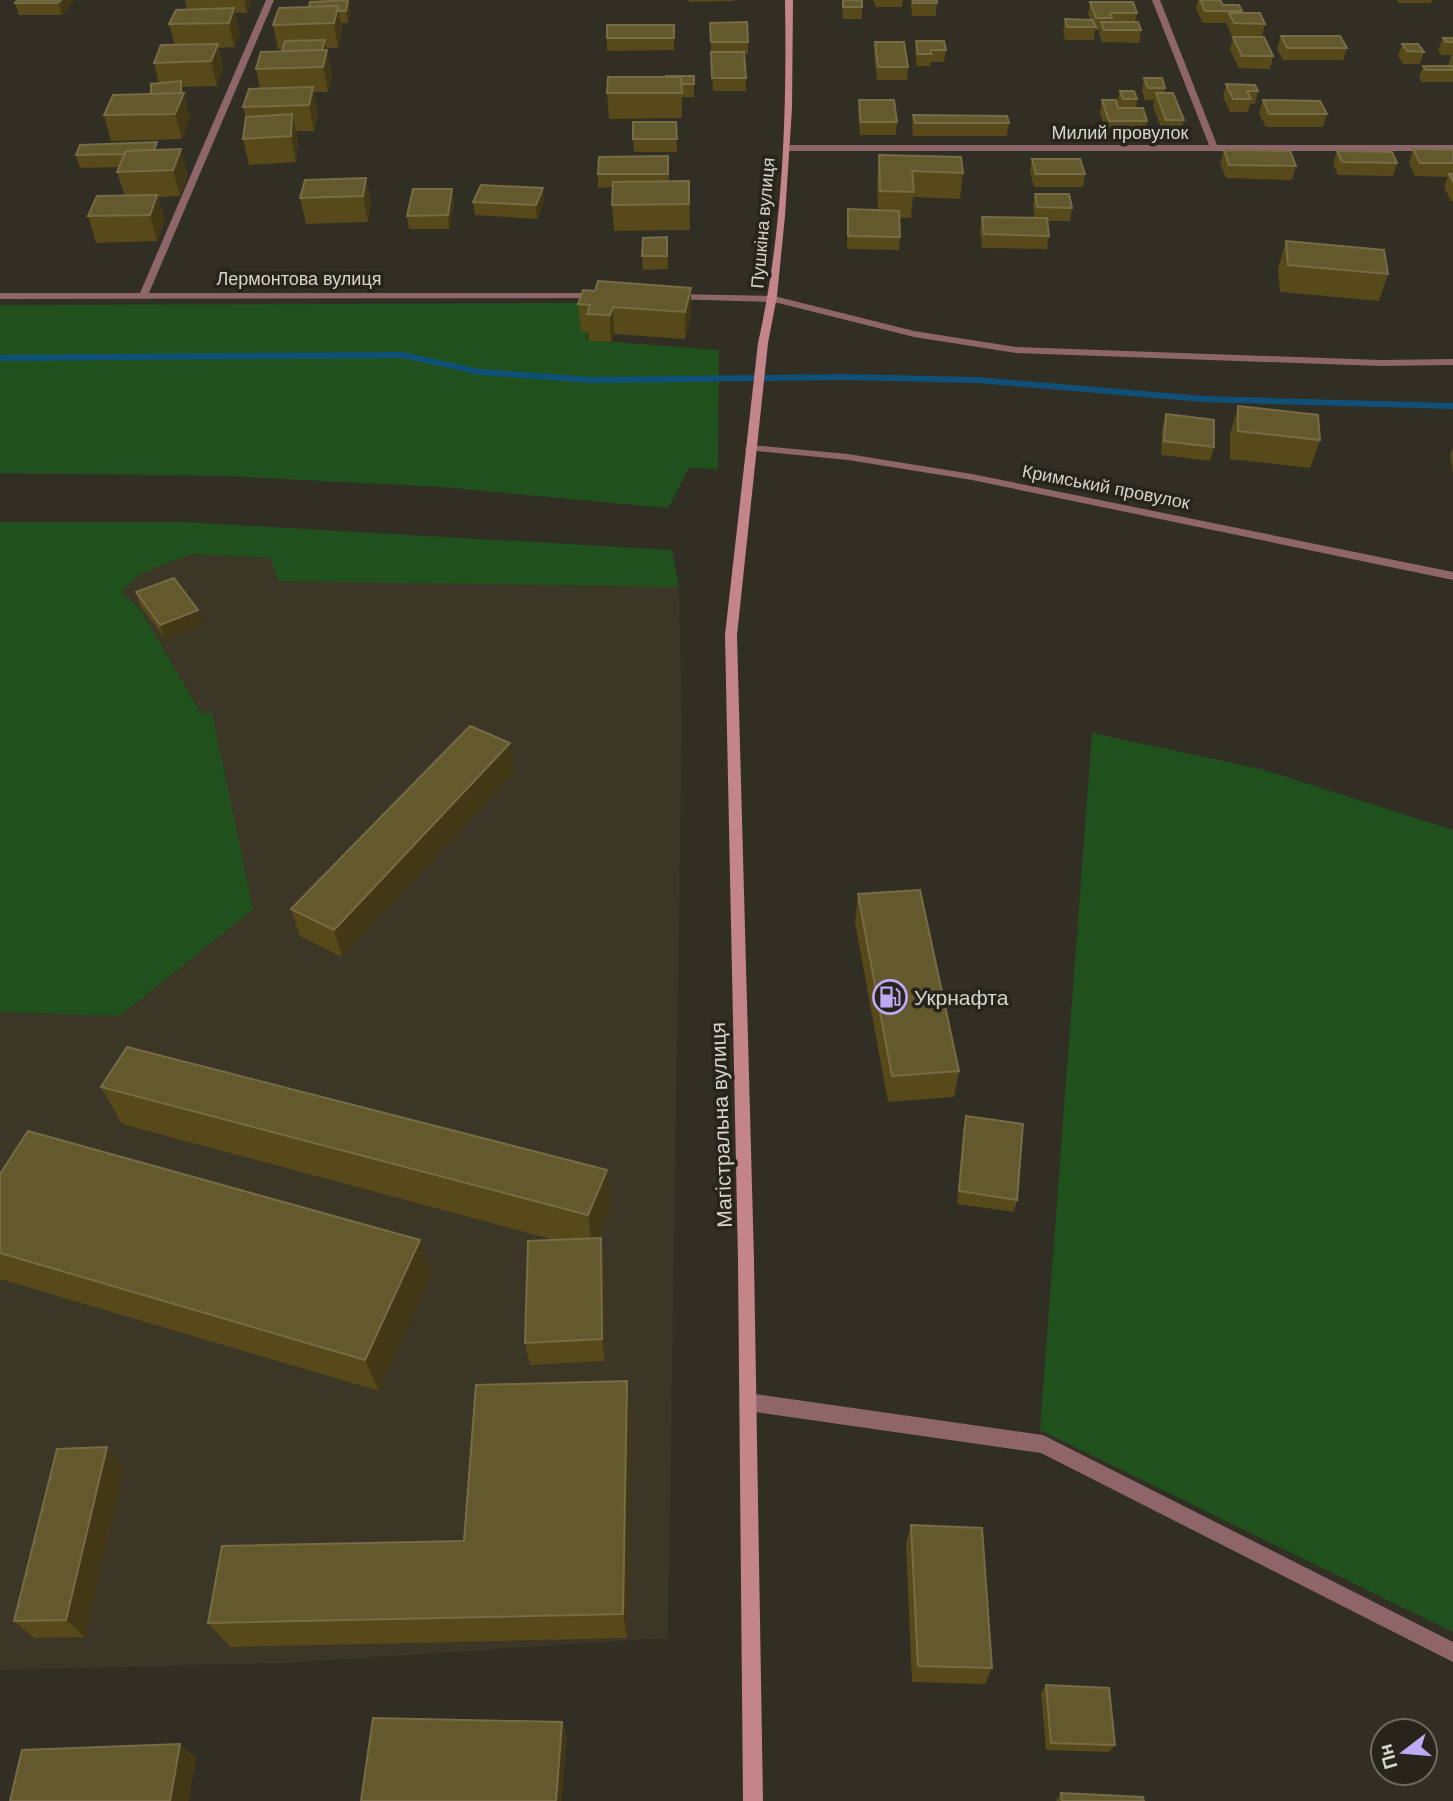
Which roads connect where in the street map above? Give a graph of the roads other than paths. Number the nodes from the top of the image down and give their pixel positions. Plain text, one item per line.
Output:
1 (270, 0) edge
2 (789, 0) edge
3 (1156, 0) edge
4 (788, 148) junction
5 (1214, 148) junction
6 (1453, 148) edge
7 (144, 294) junction
8 (0, 296) edge
9 (618, 296) edge
10 (660, 297) edge
11 (774, 299) junction
12 (1453, 362) edge
13 (750, 448) junction
14 (1453, 576) edge
15 (748, 1402) junction
16 (1453, 1652) edge
17 (753, 1801) edge

1 - 7 street
2 - 4 main road, Пушкіна вулиця
3 - 5 street
4 - 5 street, Милий провулок
4 - 11 main road, Пушкіна вулиця
5 - 6 street, Милий провулок
7 - 8 street, Лермонтова вулиця
7 - 9 street, Лермонтова вулиця
10 - 11 street
11 - 12 street
11 - 13 main road, Пушкіна вулиця
13 - 14 street, Кримський провулок
13 - 15 main road, Магістральна вулиця
15 - 16 street
15 - 17 main road, Магістральна вулиця

